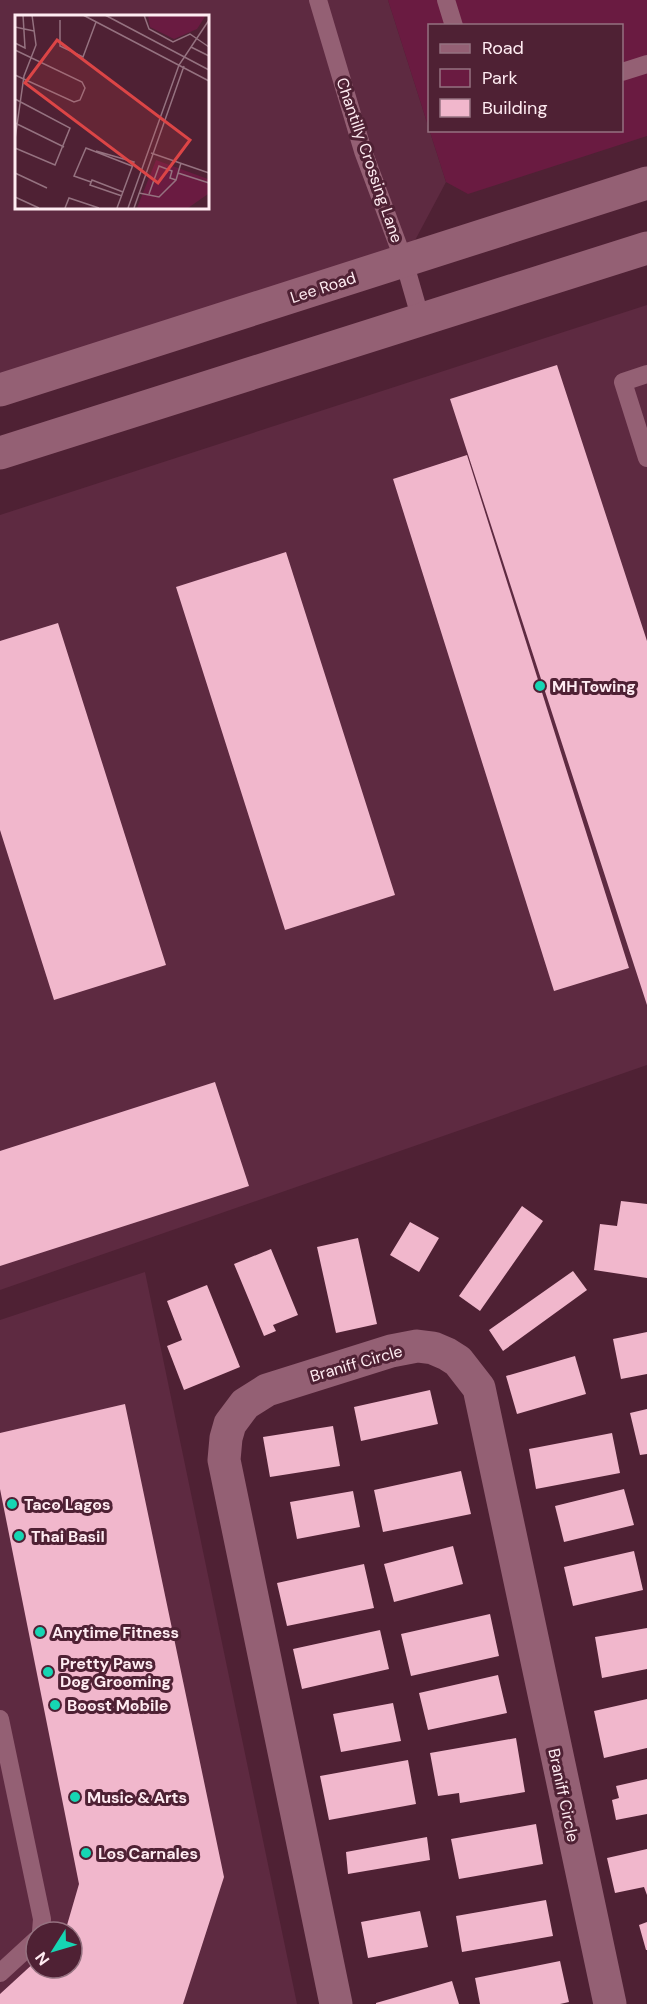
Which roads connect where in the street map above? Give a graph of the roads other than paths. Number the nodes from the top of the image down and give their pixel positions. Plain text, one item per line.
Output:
1 (318, 0) edge
2 (446, 0) edge
3 (453, 24) edge
4 (647, 64) edge
5 (623, 71) edge
6 (647, 183) edge
7 (647, 248) edge
8 (404, 261) junction
9 (422, 320) junction
10 (647, 374) edge
11 (0, 390) edge
12 (0, 453) edge
13 (647, 458) edge
14 (0, 1719) edge
15 (42, 1920) edge
16 (24, 1951) edge
17 (0, 1972) edge
18 (336, 2004) edge
19 (610, 2004) edge

1 - 8 lane, Chantilly Crossing Lane
2 - 3 lane
4 - 5 lane
6 - 8 street, Lee Road
7 - 9 street
8 - 9 lane, Chantilly Crossing Lane
8 - 11 street, Lee Road
9 - 12 street
10 - 13 lane
14 - 15 lane
16 - 17 lane
18 - 19 street, Braniff Circle

